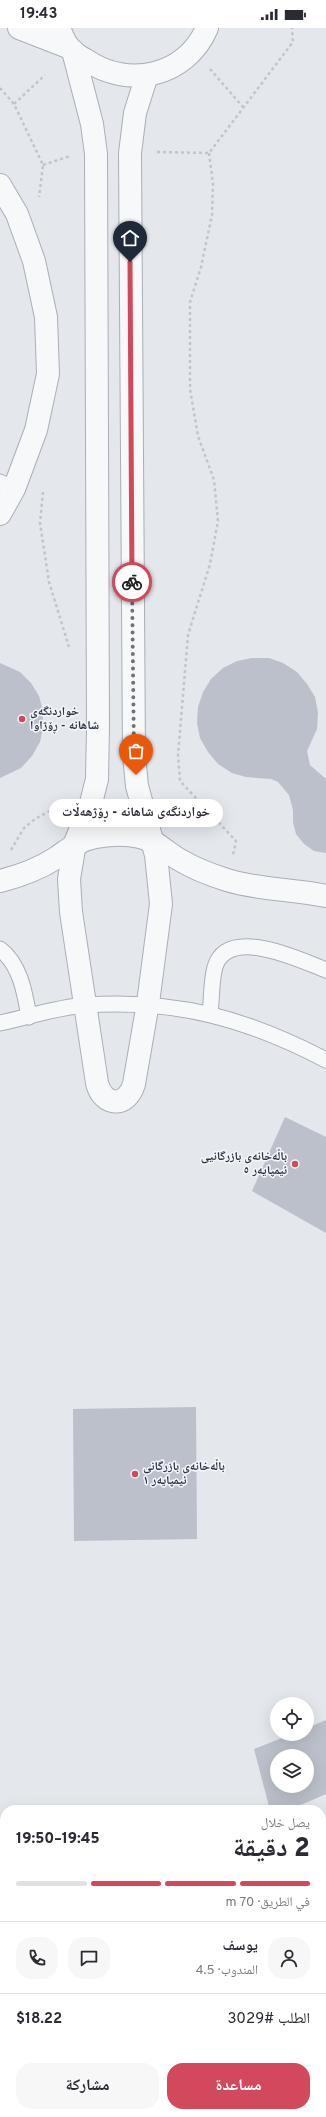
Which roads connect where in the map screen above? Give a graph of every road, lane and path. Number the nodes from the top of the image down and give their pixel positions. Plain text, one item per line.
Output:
1 (19, 28) edge
2 (292, 28) edge
3 (204, 35) edge
4 (67, 42) edge
5 (45, 74) dead end
6 (147, 75) junction
7 (0, 88) edge
8 (14, 104) junction
9 (242, 107) junction
10 (152, 152) dead end
11 (209, 153) junction
12 (74, 154) dead end
13 (43, 165) junction
14 (0, 185) edge
15 (38, 200) dead end
16 (7, 486) edge
17 (44, 488) dead end
18 (0, 514) edge
19 (70, 650) dead end
20 (65, 802) dead end
21 (153, 842) junction
22 (76, 843) junction
23 (7, 854) dead end
24 (0, 881) edge
25 (229, 881) junction
26 (326, 896) edge
27 (0, 949) edge
28 (326, 970) edge
29 (148, 1004) junction
30 (85, 1005) junction
31 (210, 1013) junction
32 (29, 1017) junction
33 (0, 1023) edge
34 (326, 1060) edge

1 - 4 street
2 - 9 path
3 - 6 street
3 - 9 path
4 - 6 street
4 - 22 street
5 - 8 path
6 - 21 street
7 - 8 path
8 - 13 path
9 - 11 path
10 - 11 path
11 - 25 path
12 - 13 path
13 - 15 path
14 - 16 street
16 - 18 street
17 - 19 path
20 - 23 path
21 - 22 street
21 - 25 street
21 - 29 street
22 - 24 street
22 - 30 street
25 - 26 street
27 - 32 lane
28 - 31 lane
29 - 30 lane
29 - 30 street
29 - 31 lane
30 - 32 lane
31 - 34 lane
32 - 33 lane

